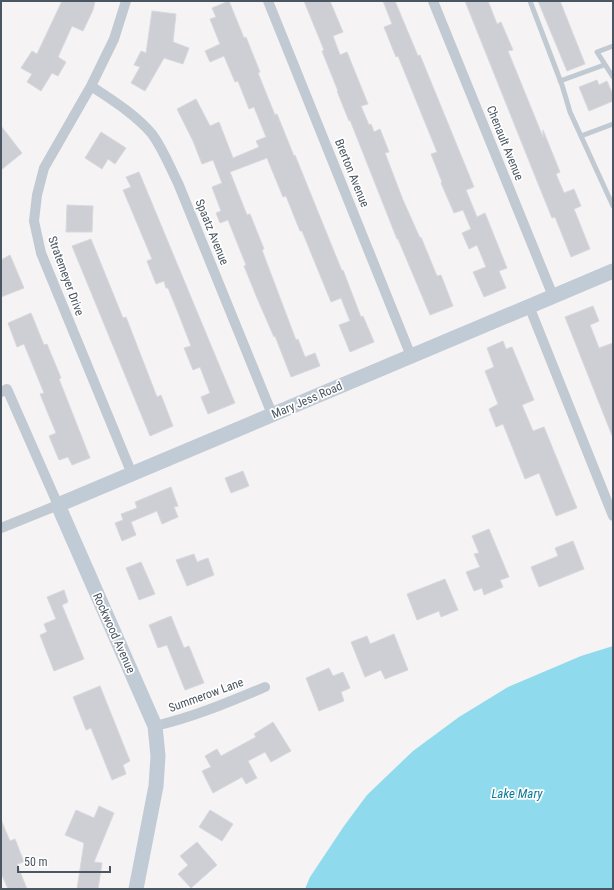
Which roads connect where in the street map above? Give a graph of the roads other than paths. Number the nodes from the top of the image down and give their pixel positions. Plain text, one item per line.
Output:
1 (126, 1) edge
2 (268, 1) edge
3 (433, 1) edge
4 (530, 1) edge
5 (613, 46) edge
6 (604, 65) junction
7 (613, 77) edge
8 (560, 81) junction
9 (91, 86) junction
10 (613, 124) edge
11 (581, 136) junction
12 (613, 206) edge
13 (613, 271) edge
14 (553, 296) junction
15 (529, 306) junction
16 (412, 356) junction
17 (4, 390) edge
18 (272, 414) junction
19 (132, 474) junction
20 (58, 505) junction
21 (613, 516) edge
22 (1, 528) edge
23 (265, 687) dead end
24 (155, 726) junction
25 (136, 889) edge

1 - 9 street, Stratemeyer Drive
2 - 16 street, Brerton Avenue
3 - 14 street, Chenault Avenue
4 - 8 lane
5 - 6 lane
6 - 7 lane
6 - 8 lane
8 - 11 lane
9 - 18 street, Spaatz Avenue
9 - 19 street, Stratemeyer Drive
10 - 11 lane
11 - 12 lane
13 - 14 street, Mary Jess Road
14 - 15 street, Mary Jess Road
15 - 16 street, Mary Jess Road
15 - 21 street
16 - 18 street, Mary Jess Road
17 - 20 street, Rockwood Avenue
18 - 19 street, Mary Jess Road
19 - 20 street, Mary Jess Road
20 - 22 street, Mary Jess Road
20 - 24 street, Rockwood Avenue
23 - 24 street, Summerow Lane
24 - 25 street, Rockwood Avenue

